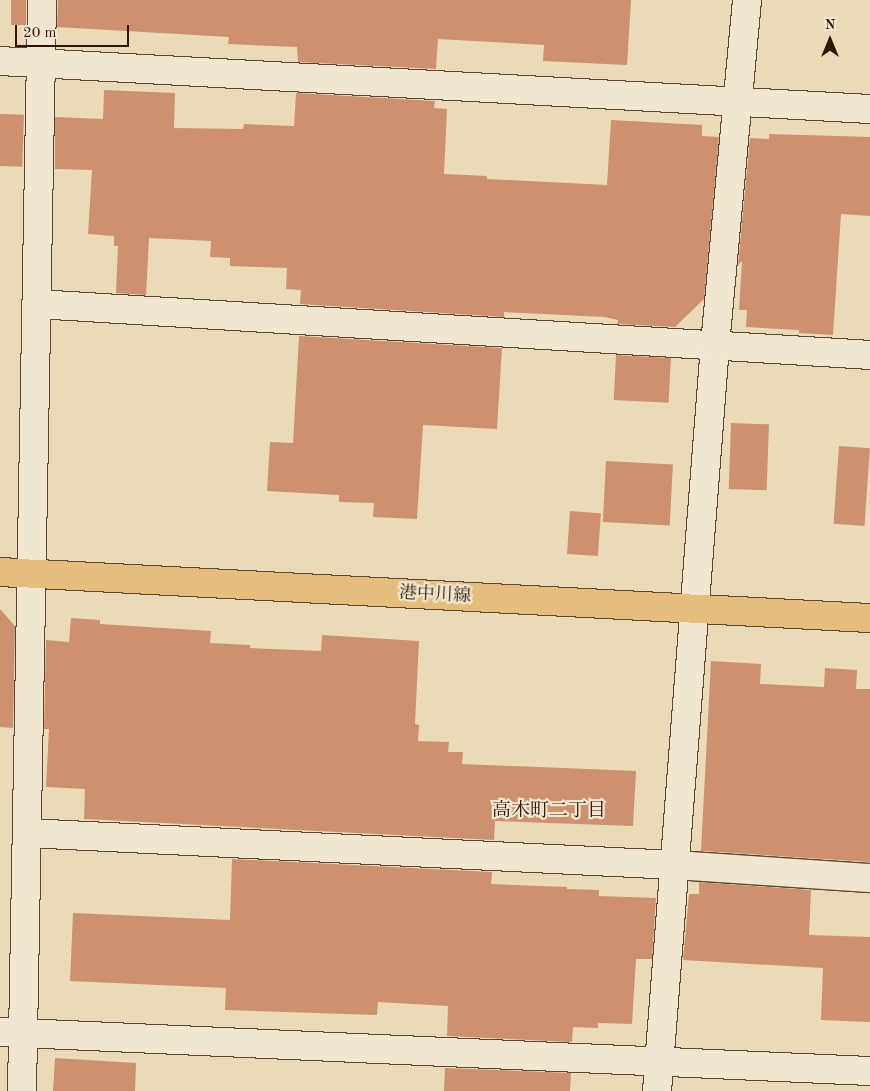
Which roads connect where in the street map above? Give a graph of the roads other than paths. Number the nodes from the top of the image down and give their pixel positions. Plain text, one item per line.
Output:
1 (42, 0) edge
2 (746, 0) edge
3 (0, 61) edge
4 (40, 63) junction
5 (737, 100) junction
6 (870, 109) edge
7 (37, 304) junction
8 (714, 346) junction
9 (870, 355) edge
10 (0, 572) edge
11 (33, 574) junction
12 (694, 609) junction
13 (870, 618) edge
14 (27, 833) junction
15 (674, 865) junction
16 (870, 878) edge
17 (11, 1032) edge
18 (659, 1062) junction
19 (870, 1071) edge
20 (22, 1091) edge
21 (657, 1091) edge

1 - 4 street
2 - 5 street
3 - 4 street
4 - 5 street
4 - 7 street
5 - 6 street
5 - 8 street
7 - 8 street
7 - 11 street
8 - 9 street
8 - 12 street
10 - 11 main road, 港中川線
11 - 12 main road, 港中川線
11 - 14 street
12 - 13 main road, 港中川線
12 - 15 street
14 - 15 street
14 - 17 street
15 - 16 street
15 - 18 street
17 - 18 street
17 - 20 street
18 - 19 street
18 - 21 street

